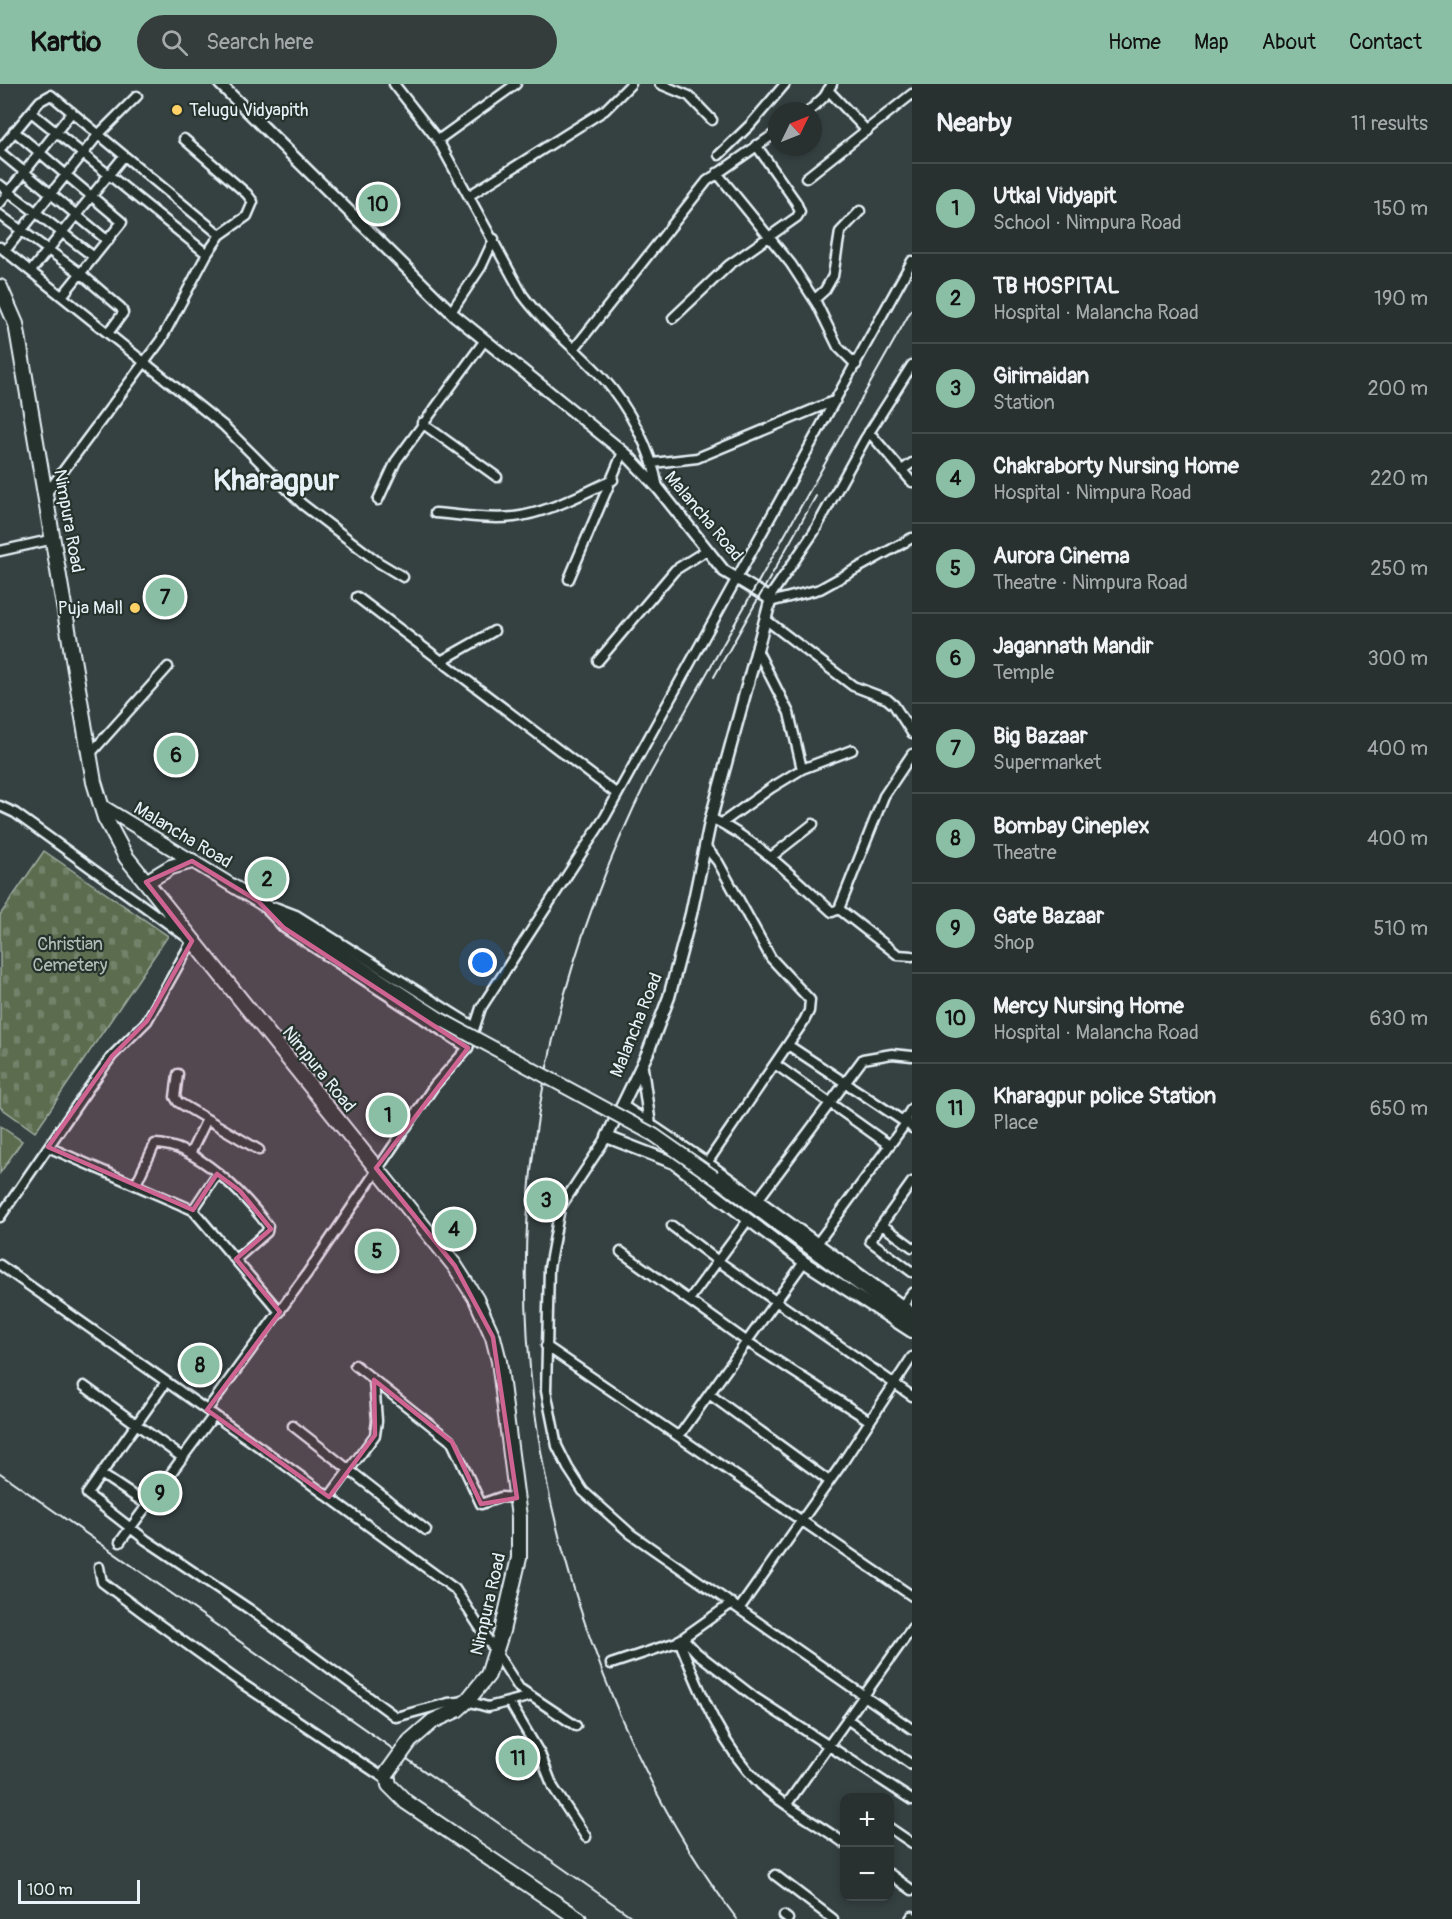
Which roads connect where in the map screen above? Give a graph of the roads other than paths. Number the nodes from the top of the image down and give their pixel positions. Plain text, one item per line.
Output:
1 (220, 84) edge
2 (394, 84) edge
3 (516, 84) edge
4 (631, 84) edge
5 (660, 84) edge
6 (785, 84) edge
7 (830, 87) edge
8 (912, 94) edge
9 (137, 96) dead end
10 (817, 102) edge
11 (31, 112) junction
12 (72, 112) junction
13 (712, 120) dead end
14 (14, 131) junction
15 (57, 131) junction
16 (867, 131) junction
17 (98, 135) junction
18 (184, 138) dead end
19 (768, 138) edge
20 (438, 140) junction
21 (756, 145) junction
22 (0, 151) edge
23 (41, 152) junction
24 (84, 153) junction
25 (719, 155) dead end
26 (124, 156) junction
27 (25, 172) junction
28 (717, 173) junction
29 (67, 174) junction
30 (109, 174) junction
31 (806, 178) dead end
32 (0, 185) edge
33 (9, 192) junction
34 (52, 194) junction
35 (92, 195) junction
36 (470, 195) junction
37 (0, 203) edge
38 (860, 211) dead end
39 (36, 213) junction
40 (0, 215) edge
41 (76, 215) junction
42 (21, 232) junction
43 (62, 232) junction
44 (220, 235) junction
45 (769, 237) junction
46 (494, 239) junction
47 (108, 241) junction
48 (3, 249) edge
49 (48, 250) junction
50 (207, 254) junction
51 (93, 257) junction
52 (912, 261) edge
53 (31, 271) junction
54 (80, 273) junction
55 (0, 287) edge
56 (63, 295) junction
57 (814, 299) junction
58 (451, 312) junction
59 (673, 318) dead end
60 (109, 332) junction
61 (485, 340) junction
62 (574, 349) junction
63 (146, 362) junction
64 (856, 365) junction
65 (912, 365) edge
66 (837, 400) junction
67 (422, 423) junction
68 (869, 432) junction
69 (623, 452) junction
70 (653, 463) junction
71 (912, 463) edge
72 (902, 470) junction
73 (497, 477) dead end
74 (613, 480) junction
75 (912, 482) edge
76 (658, 488) junction
77 (46, 494) junction
78 (378, 500) dead end
79 (435, 513) dead end
80 (912, 538) edge
81 (54, 539) junction
82 (707, 550) junction
83 (0, 551) edge
84 (403, 577) dead end
85 (569, 579) dead end
86 (736, 581) junction
87 (357, 597) dead end
88 (769, 600) junction
89 (765, 620) junction
90 (494, 631) dead end
91 (757, 651) junction
92 (598, 660) dead end
93 (441, 661) junction
94 (168, 667) dead end
95 (912, 733) edge
96 (852, 750) dead end
97 (90, 754) junction
98 (912, 754) edge
99 (802, 770) junction
100 (617, 794) junction
101 (0, 806) edge
102 (102, 806) junction
103 (711, 818) junction
104 (722, 823) junction
105 (813, 824) dead end
106 (705, 846) junction
107 (771, 857) junction
108 (192, 861) junction
109 (146, 882) junction
110 (258, 901) junction
111 (839, 909) junction
112 (192, 941) junction
113 (912, 956) edge
114 (473, 1026) junction
115 (788, 1045) junction
116 (468, 1048) junction
117 (912, 1056) edge
118 (775, 1064) junction
119 (642, 1065) junction
120 (178, 1074) dead end
121 (844, 1083) junction
122 (829, 1102) junction
123 (622, 1106) junction
124 (912, 1108) edge
125 (207, 1119) junction
126 (650, 1125) junction
127 (909, 1126) edge
128 (607, 1137) junction
129 (889, 1145) junction
130 (48, 1147) junction
131 (259, 1149) dead end
132 (190, 1154) junction
133 (707, 1164) junction
134 (376, 1168) junction
135 (217, 1174) junction
136 (912, 1182) edge
137 (136, 1184) junction
138 (757, 1200) junction
139 (193, 1210) junction
140 (0, 1217) edge
141 (748, 1220) junction
142 (882, 1225) junction
143 (672, 1226) dead end
144 (816, 1245) junction
145 (912, 1246) edge
146 (621, 1252) dead end
147 (236, 1259) junction
148 (718, 1261) junction
149 (804, 1262) junction
150 (0, 1265) edge
151 (912, 1272) edge
152 (912, 1293) edge
153 (689, 1300) junction
154 (774, 1300) junction
155 (902, 1306) junction
156 (280, 1312) junction
157 (912, 1313) edge
158 (912, 1323) edge
159 (912, 1332) edge
160 (746, 1341) junction
161 (546, 1346) junction
162 (912, 1357) edge
163 (355, 1365) dead end
164 (374, 1380) junction
165 (166, 1382) junction
166 (896, 1383) junction
167 (84, 1386) dead end
168 (709, 1394) junction
169 (912, 1396) edge
170 (210, 1413) junction
171 (870, 1421) junction
172 (136, 1425) junction
173 (293, 1426) dead end
174 (679, 1436) junction
175 (183, 1458) junction
176 (349, 1470) junction
177 (101, 1474) junction
178 (829, 1481) junction
179 (330, 1497) junction
180 (517, 1498) junction
181 (148, 1506) junction
182 (800, 1520) junction
183 (132, 1529) junction
184 (426, 1530) dead end
185 (120, 1542) dead end
186 (99, 1567) dead end
187 (912, 1596) edge
188 (736, 1606) junction
189 (912, 1628) edge
190 (681, 1639) junction
191 (496, 1653) junction
192 (611, 1664) dead end
193 (864, 1695) junction
194 (528, 1697) junction
195 (467, 1701) junction
196 (510, 1702) junction
197 (847, 1719) junction
198 (576, 1726) dead end
199 (912, 1728) edge
200 (828, 1745) junction
201 (912, 1765) edge
202 (387, 1777) junction
203 (912, 1800) edge
204 (787, 1804) junction
205 (894, 1831) edge
206 (586, 1837) dead end
207 (840, 1840) edge
208 (912, 1843) edge
209 (775, 1875) dead end
210 (894, 1877) edge
211 (912, 1889) edge
212 (579, 1919) edge
213 (834, 1919) edge

1 - 58 street, Malancha Road
2 - 20 street
3 - 20 street
4 - 36 street
5 - 13 street
6 - 25 street
7 - 10 street
7 - 16 street
8 - 16 street
9 - 17 street
11 - 12 street
11 - 14 street
11 - 15 street
12 - 15 street
12 - 17 street
14 - 22 street
14 - 23 street
15 - 23 street
15 - 24 street
16 - 31 street
17 - 24 street
17 - 26 street
18 - 44 street
19 - 21 street
20 - 36 street
21 - 28 street
21 - 45 street
22 - 27 street
23 - 27 street
23 - 29 street
24 - 29 street
24 - 30 street
26 - 30 street
26 - 44 street
27 - 33 street
27 - 34 street
28 - 45 street
28 - 62 street
29 - 34 street
29 - 35 street
30 - 35 street
30 - 50 street
32 - 33 street
33 - 37 street
33 - 39 street
34 - 39 street
34 - 41 street
35 - 41 street
35 - 47 street
36 - 46 street
38 - 57 street
39 - 42 street
39 - 43 street
40 - 42 street
41 - 43 street
41 - 47 street
42 - 48 street
42 - 49 street
43 - 49 street
43 - 51 street
44 - 50 street
45 - 57 street
45 - 59 street
46 - 58 street
46 - 62 street
47 - 51 street
48 - 53 street
49 - 53 street
49 - 54 street
50 - 63 street
51 - 54 street
52 - 64 street
53 - 56 street
54 - 56 street
54 - 60 street
55 - 77 main road, Nimpura Road
56 - 60 street
57 - 64 street
58 - 61 street, Malancha Road
60 - 63 street
61 - 67 street
61 - 69 street, Malancha Road
62 - 70 street
63 - 77 street
63 - 84 street
64 - 66 street
65 - 68 street
66 - 70 street
66 - 86 street
67 - 73 street
67 - 78 street
68 - 72 street
68 - 88 street
69 - 74 street
69 - 76 street, Malancha Road
70 - 76 street
71 - 72 street
72 - 75 street
74 - 79 street
74 - 85 street
76 - 82 street, Malancha Road
77 - 81 main road, Nimpura Road
80 - 88 street
81 - 83 street
81 - 97 main road, Nimpura Road
82 - 86 street, Malancha Road
82 - 92 street
86 - 88 street, Malancha Road
86 - 100 street
87 - 93 street
88 - 89 street, Malancha Road
89 - 91 street, Malancha Road
89 - 95 street
90 - 93 street
91 - 99 street
91 - 103 street, Malancha Road
93 - 100 street
94 - 97 street
96 - 99 street
97 - 102 main road, Nimpura Road
98 - 111 street
99 - 104 street
100 - 114 street
101 - 112 street
102 - 108 main road, Malancha Road
102 - 109 main road, Nimpura Road
103 - 104 street
103 - 106 street, Malancha Road
104 - 107 street
105 - 107 street
106 - 115 street
106 - 119 street, Malancha Road
107 - 111 street
108 - 109 main road
108 - 110 main road, Malancha Road
109 - 112 main road, Nimpura Road
110 - 114 street
110 - 116 street
110 - 158 main road, Malancha Road, bridge
111 - 113 street
112 - 130 street
112 - 134 main road, Nimpura Road
114 - 116 street
115 - 118 street
115 - 121 street
116 - 134 street
117 - 121 street
118 - 122 street
118 - 133 street
119 - 123 street, Malancha Road
119 - 126 street
120 - 125 street
121 - 122 street
121 - 127 street
122 - 129 street
122 - 138 street
123 - 126 street
123 - 128 street, Malancha Road
124 - 127 street
125 - 131 street
125 - 132 street
126 - 133 street
127 - 129 street
128 - 141 street
128 - 161 street
129 - 144 street
130 - 137 street
130 - 140 street
132 - 135 street
132 - 137 street
133 - 138 street
134 - 156 street
134 - 180 main road, Nimpura Road
135 - 139 street
135 - 147 street
136 - 142 street
137 - 139 street
138 - 144 street
139 - 147 street
141 - 148 street
141 - 149 street
142 - 145 street
142 - 151 street
143 - 148 street
144 - 155 street
146 - 153 street
147 - 156 street
148 - 153 street
148 - 154 street
149 - 154 street
149 - 159 street
150 - 165 street
152 - 155 street
153 - 160 street
154 - 160 street
154 - 166 street
155 - 157 street
156 - 170 street
160 - 168 street
160 - 171 street
161 - 174 street
161 - 188 street
162 - 166 street
163 - 164 street
164 - 176 street
164 - 180 street
165 - 170 street
165 - 172 street
166 - 169 street
166 - 171 street
167 - 172 street
168 - 174 street
168 - 178 street
170 - 175 street
170 - 179 street
171 - 178 street
172 - 175 street
172 - 177 street
173 - 176 street
174 - 182 street
175 - 181 street
176 - 179 street
176 - 184 street
177 - 181 street
177 - 183 street
178 - 182 street
179 - 191 street
180 - 191 main road, Nimpura Road
181 - 183 street
182 - 187 street
182 - 188 street
183 - 185 street
183 - 195 street
186 - 202 street
188 - 190 street
188 - 193 street
189 - 193 street
190 - 192 street
190 - 200 street
190 - 204 street
191 - 194 street
191 - 195 main road, Nimpura Road
193 - 197 street
193 - 199 street
194 - 196 street
194 - 198 street
195 - 196 street
195 - 202 main road, Nimpura Road, bridge
196 - 206 street
197 - 200 street
197 - 201 street
200 - 203 street
200 - 204 street
202 - 212 main road
204 - 207 street
205 - 208 street
209 - 213 street
210 - 211 street

